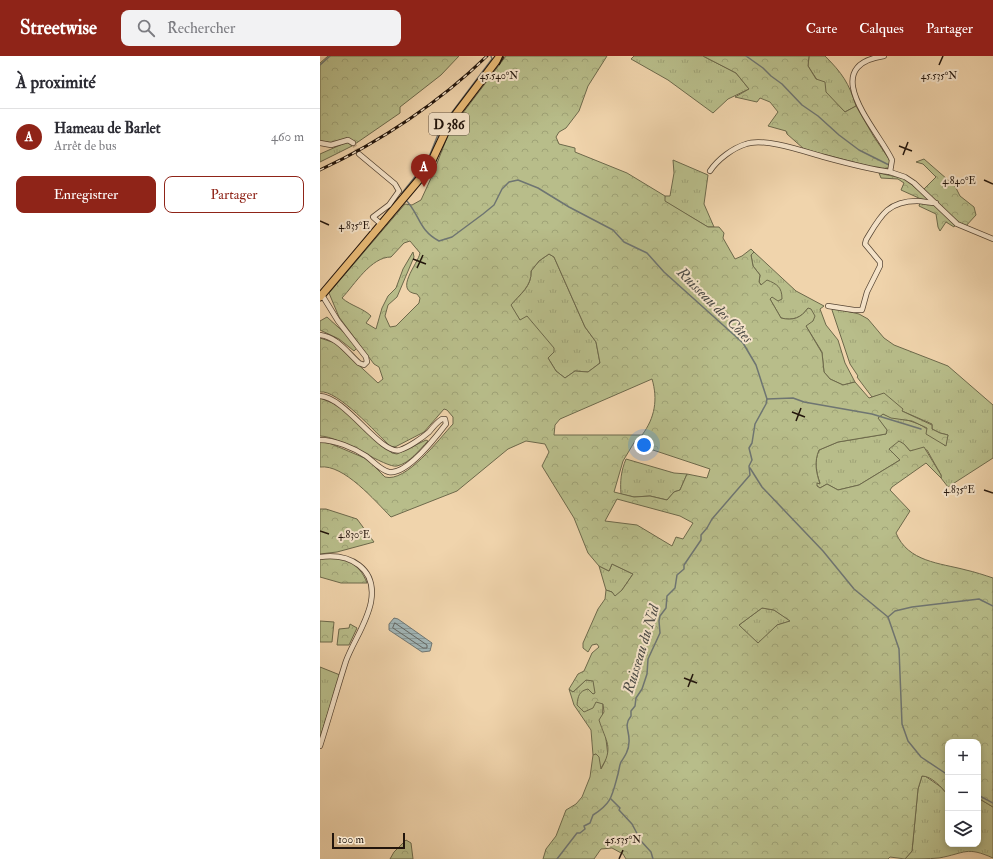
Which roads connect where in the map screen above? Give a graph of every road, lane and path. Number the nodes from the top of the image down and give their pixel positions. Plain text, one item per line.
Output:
1 (500, 56) edge
2 (884, 56) edge
3 (353, 142) dead end
4 (320, 143) edge
5 (359, 154) tunnel mouth
6 (710, 171) dead end
7 (890, 172) junction
8 (936, 203) junction
9 (382, 225) junction
10 (993, 239) edge
11 (321, 296) edge
12 (828, 306) dead end
13 (320, 335) edge
14 (320, 396) edge
15 (320, 440) edge
16 (320, 557) edge
17 (320, 746) edge

1 - 9 main road, D 386
2 - 7 street
3 - 4 street
5 - 9 street
6 - 7 street
7 - 8 street
8 - 10 street
8 - 12 street
9 - 11 main road, D 386
11 - 13 street
14 - 15 street
16 - 17 street

